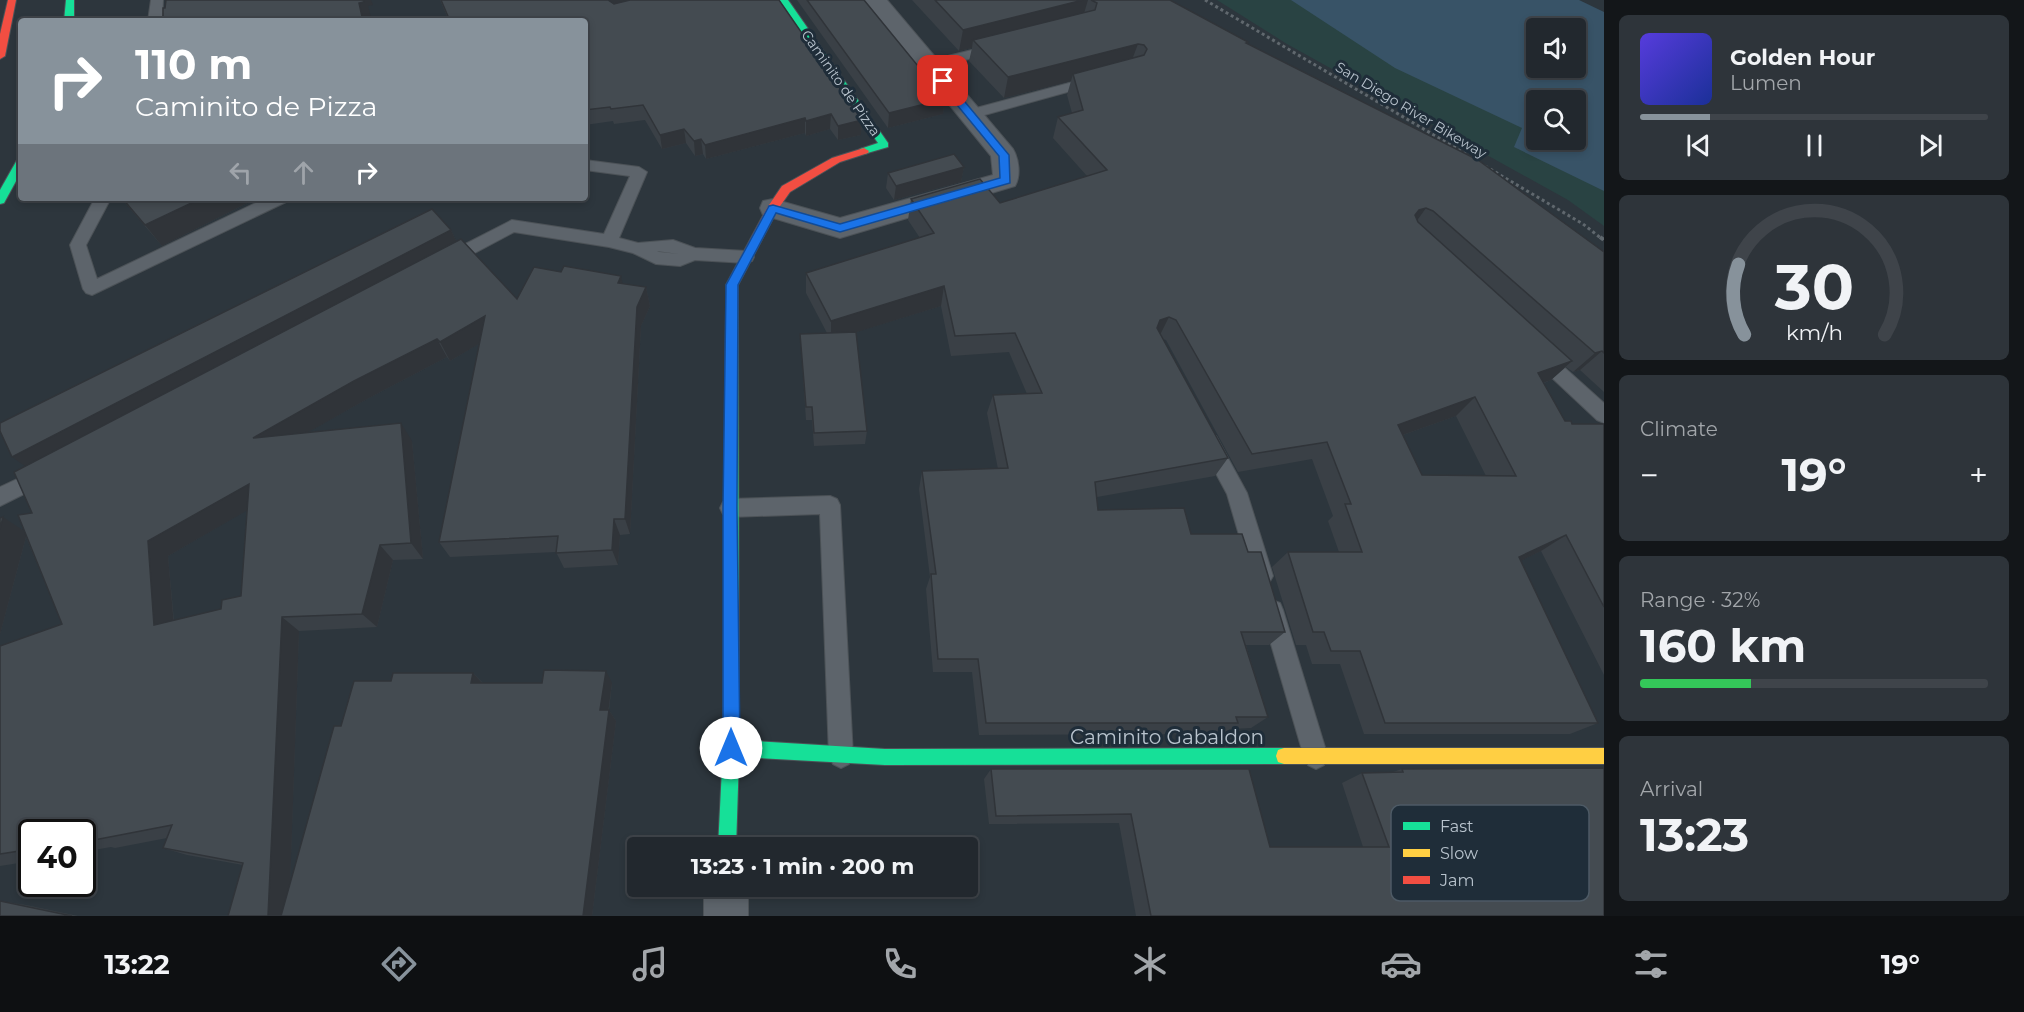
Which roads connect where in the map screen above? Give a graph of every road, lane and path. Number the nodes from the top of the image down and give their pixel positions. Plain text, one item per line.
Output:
1 (12, 0) edge
2 (70, 0) edge
3 (157, 0) edge
4 (783, 0) edge
5 (875, 0) edge
6 (1205, 0) edge
7 (69, 18) edge
8 (155, 18) edge
9 (1006, 45) edge
10 (0, 56) edge
11 (929, 65) junction
12 (1108, 77) edge
13 (970, 114) junction
14 (1474, 159) edge
15 (588, 165) edge
16 (1484, 165) edge
17 (18, 167) edge
18 (0, 200) edge
19 (101, 201) edge
20 (274, 201) edge
21 (773, 208) junction
22 (1604, 240) edge
23 (609, 241) junction
24 (746, 257) junction
25 (428, 270) edge
26 (1525, 342) edge
27 (1604, 415) edge
28 (1197, 420) edge
29 (63, 464) edge
30 (0, 497) edge
31 (730, 508) junction
32 (731, 748) junction
33 (841, 756) junction
34 (1604, 756) edge
35 (1316, 757) junction
36 (727, 837) edge
37 (726, 897) edge
38 (726, 916) edge

1 - 10 main road
2 - 7 main road
3 - 8 lane
4 - 21 main road, Caminito de Pizza
5 - 11 street
6 - 14 path, San Diego River Bikeway
9 - 11 lane
11 - 13 street
12 - 13 lane
13 - 21 street
15 - 23 lane
16 - 22 path, San Diego River Bikeway
17 - 18 main road
19 - 20 lane
21 - 24 main road
23 - 24 lane
23 - 25 lane
24 - 31 main road
26 - 27 lane
28 - 35 lane
29 - 30 lane
31 - 32 main road
31 - 33 lane
32 - 33 main road, Caminito Gabaldon
32 - 36 main road
33 - 35 main road, Caminito Gabaldon
34 - 35 main road, Caminito Gabaldon
37 - 38 street

